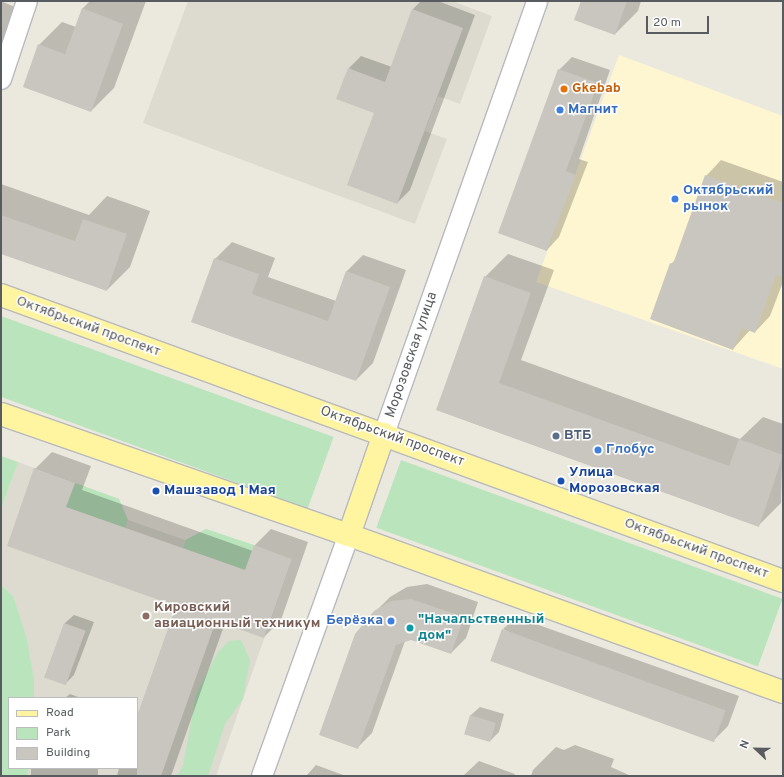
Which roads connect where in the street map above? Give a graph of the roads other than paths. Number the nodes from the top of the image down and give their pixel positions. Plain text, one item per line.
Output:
1 (27, 1) edge
2 (537, 1) edge
3 (1, 79) edge
4 (1, 295) edge
5 (1, 414) edge
6 (384, 434) junction
7 (349, 535) junction
8 (783, 581) edge
9 (783, 692) edge
10 (262, 776) edge

1 - 3 street
2 - 6 street, Морозовская улица
4 - 6 main road, Октябрьский проспект
5 - 7 main road
6 - 7 main road, Морозовская улица
6 - 8 main road, Октябрьский проспект
7 - 9 main road
7 - 10 street, Морозовская улица

